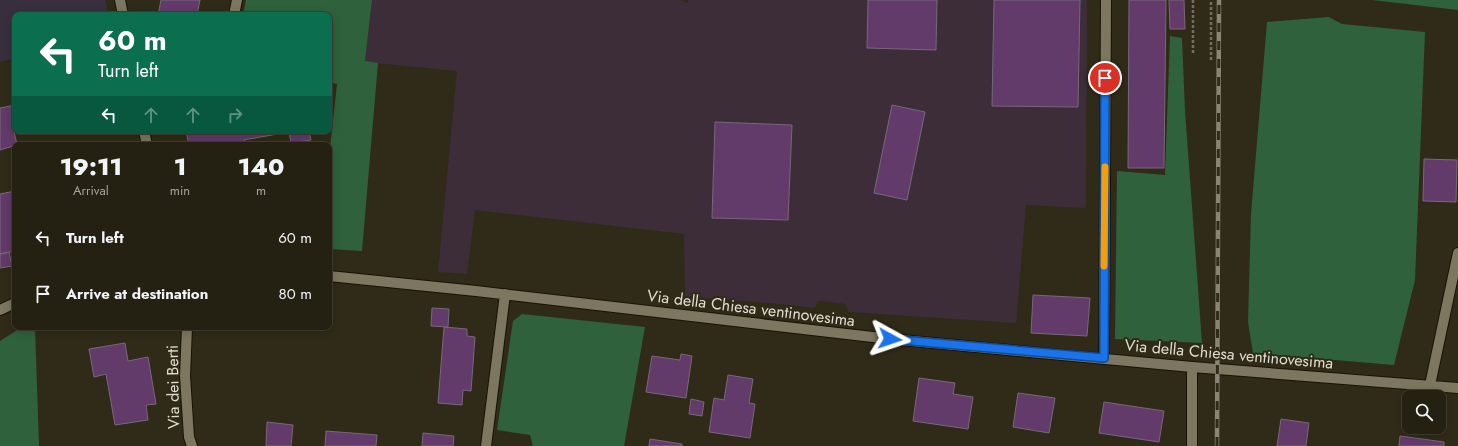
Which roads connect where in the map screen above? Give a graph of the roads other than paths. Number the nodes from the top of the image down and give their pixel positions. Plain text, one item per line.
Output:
1 (120, 0) edge
2 (237, 0) edge
3 (1106, 0) edge
4 (122, 12) edge
5 (235, 12) edge
6 (1458, 253) edge
7 (332, 276) edge
8 (506, 294) junction
9 (12, 304) edge
10 (0, 310) edge
11 (187, 330) edge
12 (1104, 358) junction
13 (1192, 367) junction
14 (1430, 385) junction
15 (1458, 388) edge
16 (192, 446) edge
17 (486, 446) edge
18 (1192, 446) edge

1 - 4 street
2 - 5 street
3 - 12 street
6 - 14 street
7 - 8 street, Via della Chiesa ventinovesima
8 - 12 street, Via della Chiesa ventinovesima
8 - 17 street
9 - 10 street
11 - 16 street, Via dei Berti
12 - 13 street, Via della Chiesa ventinovesima
13 - 14 street, Via della Chiesa ventinovesima
13 - 18 street
14 - 15 street, Via della Chiesa ventinovesima

